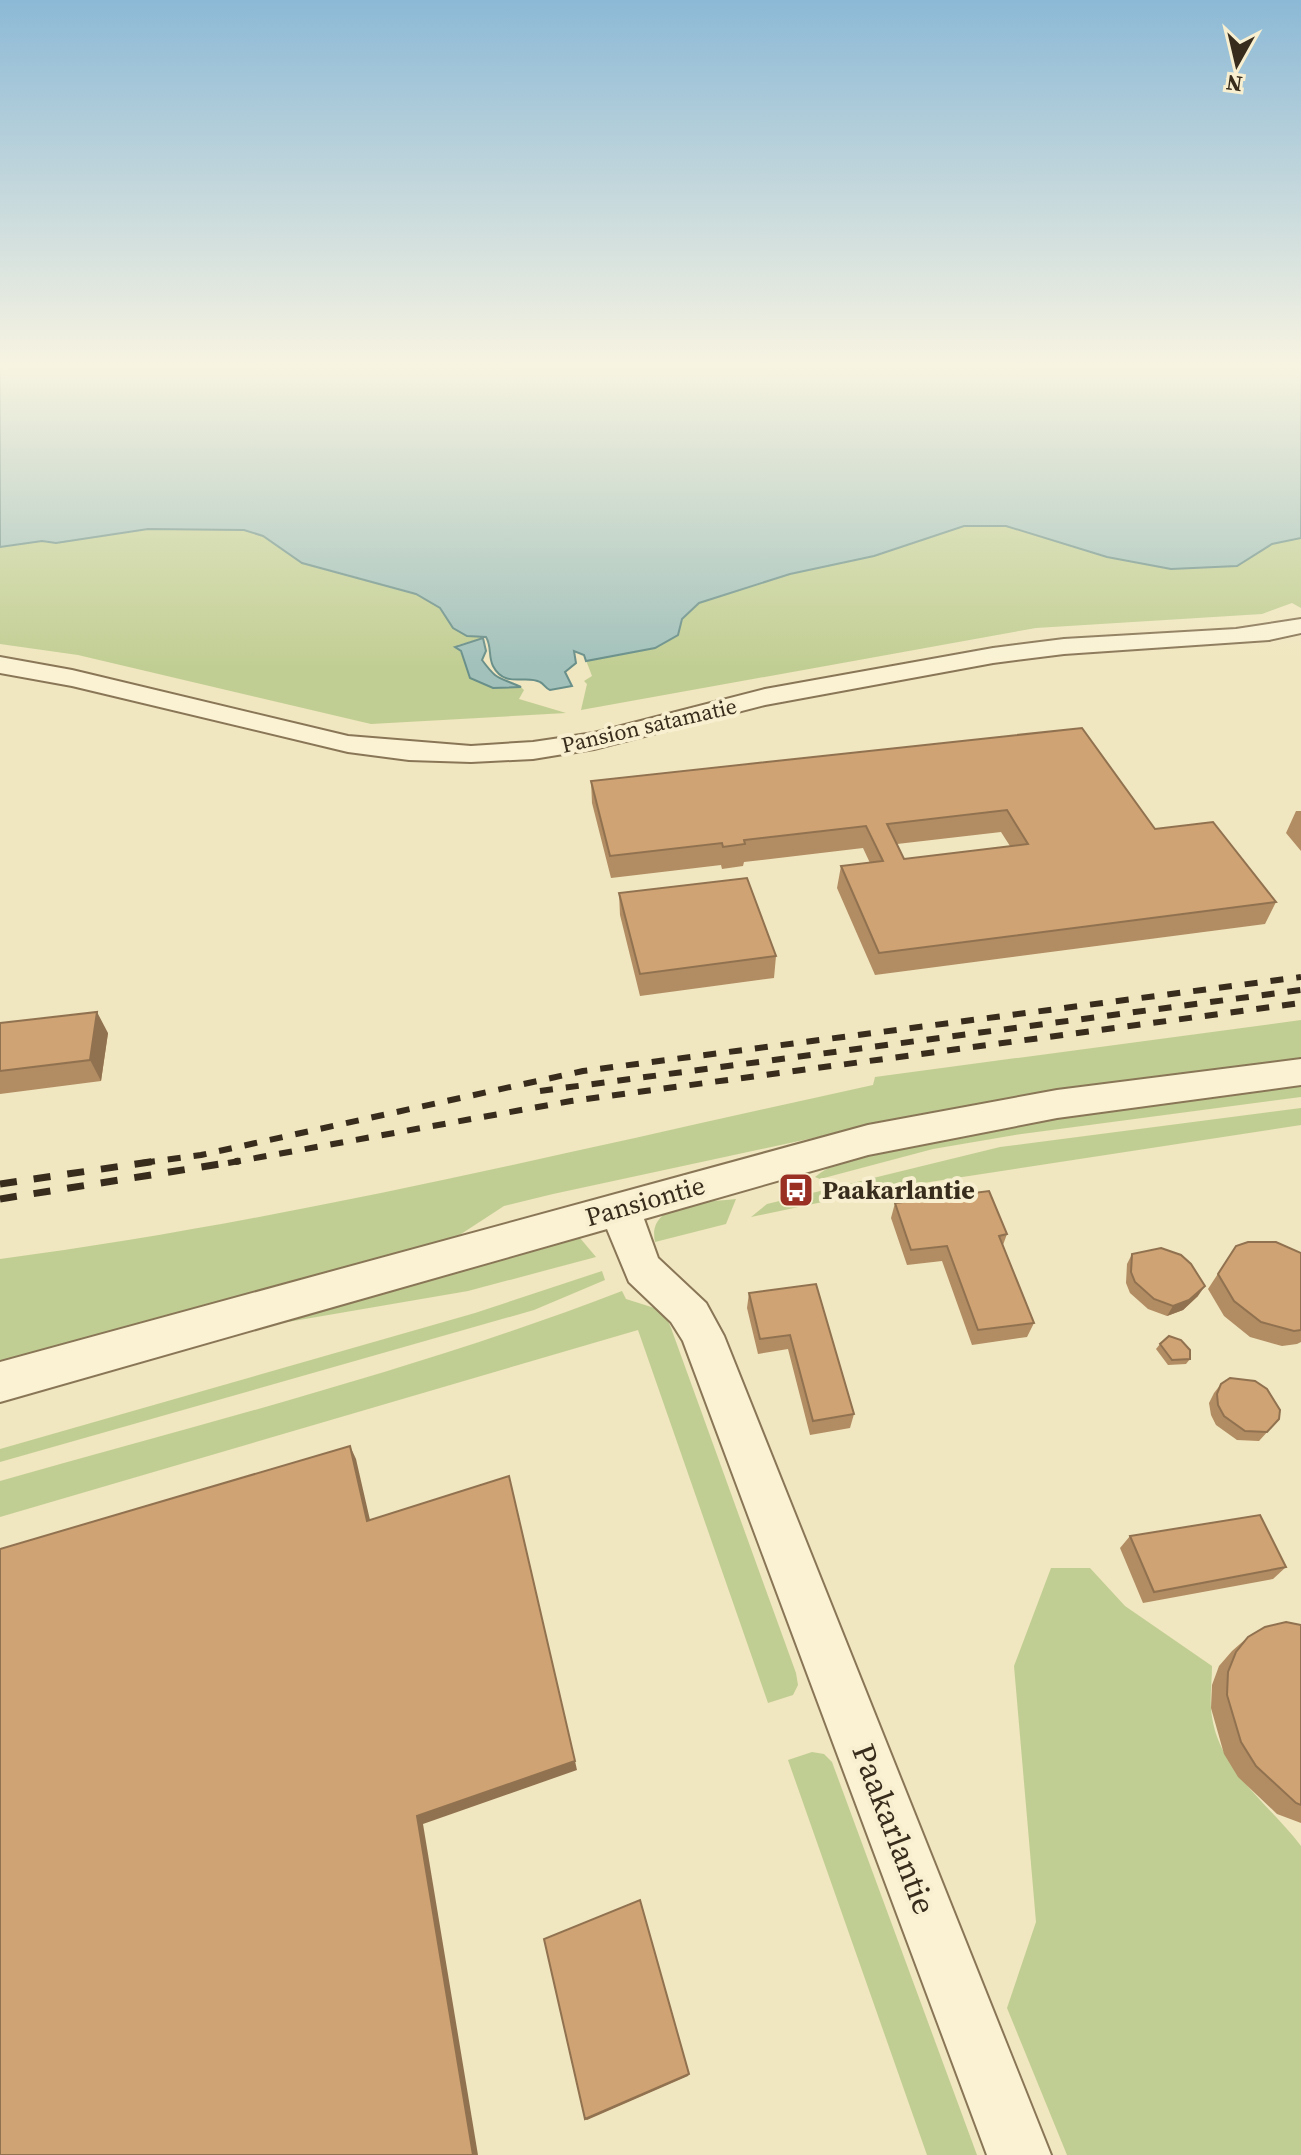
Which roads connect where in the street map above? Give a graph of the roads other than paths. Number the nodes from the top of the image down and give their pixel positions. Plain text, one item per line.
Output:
1 (1301, 626) edge
2 (0, 665) edge
3 (1301, 1072) edge
4 (621, 1207) junction
5 (0, 1382) edge
6 (1019, 2155) edge

1 - 2 street, Pansion satamatie
3 - 4 street, Pansiontie
4 - 5 street, Pansiontie
4 - 6 street, Paakarlantie

